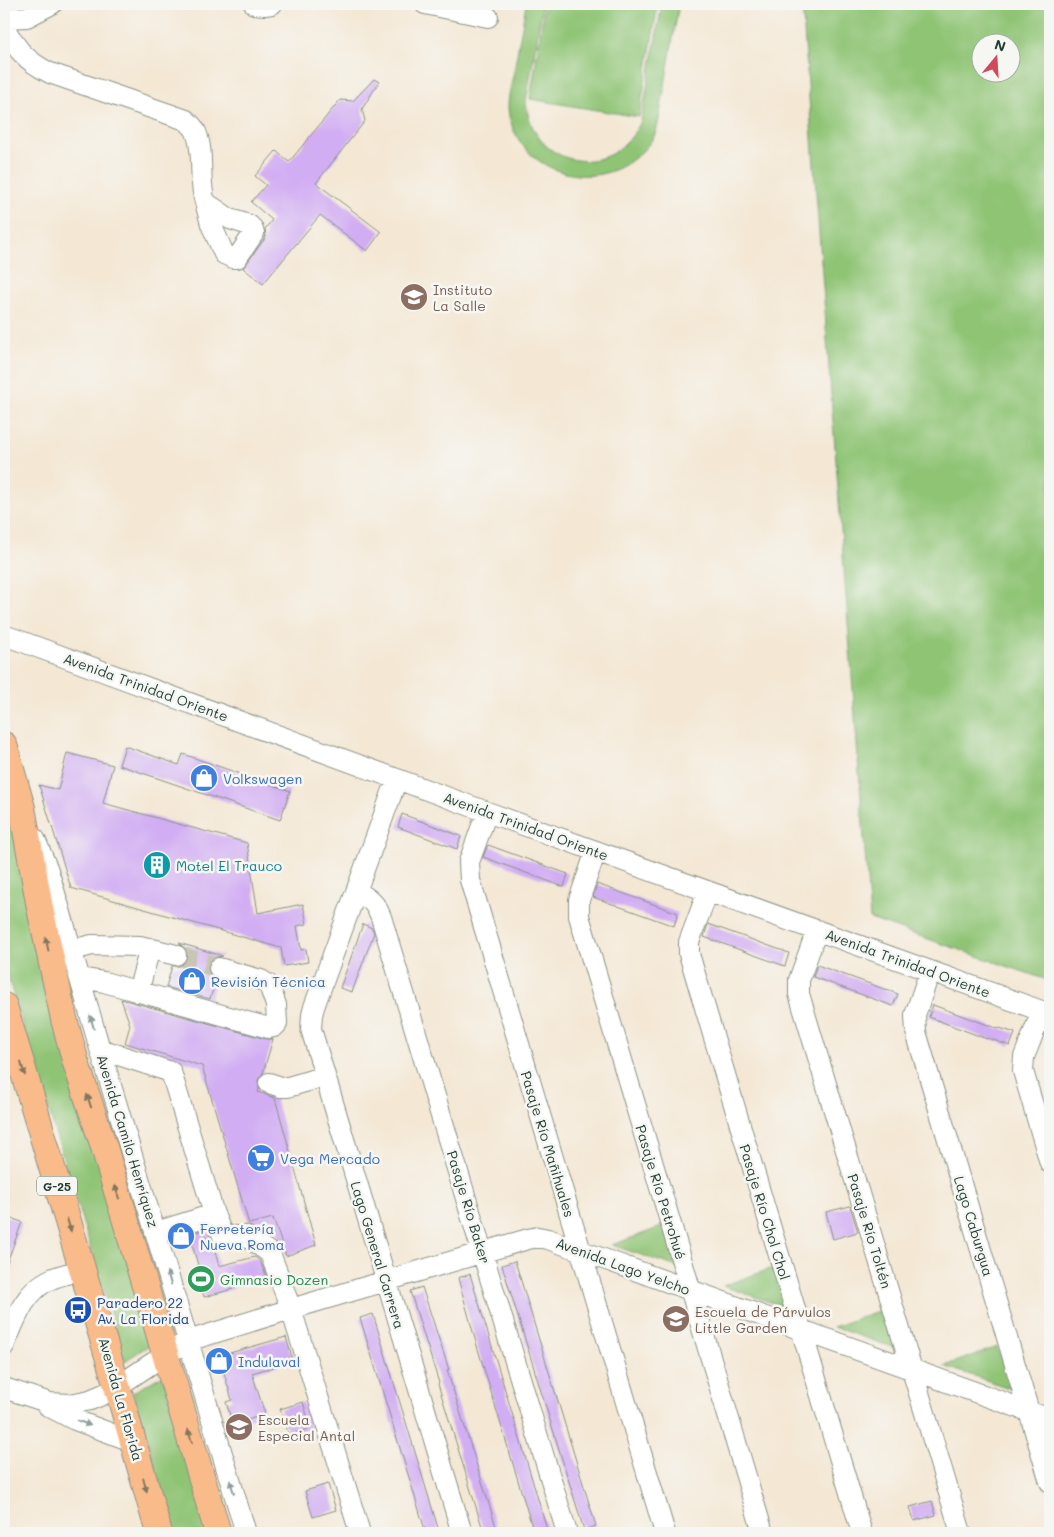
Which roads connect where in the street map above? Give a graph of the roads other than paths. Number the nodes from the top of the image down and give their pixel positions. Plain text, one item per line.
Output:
1 (52, 4) edge
2 (254, 4) edge
3 (272, 4) edge
4 (424, 4) edge
5 (488, 17) dead end
6 (4, 18) edge
7 (4, 27) edge
8 (205, 202) dead end
9 (4, 635) edge
10 (4, 744) edge
11 (397, 779) junction
12 (22, 808) junction
13 (488, 812) junction
14 (596, 851) junction
15 (708, 891) junction
16 (356, 892) junction
17 (817, 930) junction
18 (150, 948) junction
19 (72, 950) junction
20 (176, 955) tunnel mouth
21 (220, 968) tunnel mouth
22 (930, 971) junction
23 (80, 978) junction
24 (138, 992) junction
25 (4, 1006) edge
26 (1046, 1012) edge
27 (100, 1049) junction
28 (325, 1076) junction
29 (269, 1084) dead end
30 (1050, 1163) edge
31 (214, 1214) junction
32 (156, 1232) junction
33 (580, 1250) junction
34 (482, 1252) junction
35 (72, 1273) junction
36 (386, 1281) junction
37 (691, 1290) junction
38 (291, 1309) junction
39 (801, 1330) junction
40 (188, 1341) junction
41 (4, 1346) edge
42 (166, 1356) junction
43 (912, 1369) junction
44 (118, 1387) junction
45 (4, 1388) edge
46 (40, 1401) junction
47 (1029, 1412) junction
48 (1050, 1419) edge
49 (134, 1442) junction
50 (1050, 1482) edge
51 (159, 1533) edge
52 (218, 1533) edge
53 (246, 1533) edge
54 (360, 1533) edge
55 (462, 1533) edge
56 (567, 1533) edge
57 (665, 1533) edge
58 (763, 1533) edge
59 (862, 1533) edge
60 (961, 1533) edge

1 - 6 street
2 - 3 street
4 - 5 street
7 - 8 street
9 - 11 street, Avenida Trinidad Oriente
10 - 12 main road, Avenida Camilo Henríquez
11 - 13 street, Avenida Trinidad Oriente
11 - 16 street, Lago General Carrera
12 - 19 street, Avenida Camilo Henríquez
42 -> 12 main road, Avenida Camilo Henríquez
13 - 14 street, Avenida Trinidad Oriente
13 - 33 street, Pasaje Río Mañihuales
14 - 15 street, Avenida Trinidad Oriente
14 - 37 street, Pasaje Río Petrohué
15 - 17 street, Avenida Trinidad Oriente
15 - 39 street, Pasaje Río Chol Chol
16 - 28 street, Lago General Carrera
16 - 34 street, Pasaje Río Baker
17 - 22 street, Avenida Trinidad Oriente
17 - 43 street, Pasaje Río Toltén
18 - 19 street
18 - 20 street
18 - 24 street
19 - 23 street, Avenida Camilo Henríquez
21 - 24 street
22 - 26 street, Avenida Trinidad Oriente
22 - 47 street, Lago Caburgua
23 - 24 street
27 -> 23 street, Avenida Camilo Henríquez
25 -> 35 main road, Avenida La Florida / G-25
26 - 30 street
27 - 31 street
27 - 32 street, Avenida Camilo Henríquez
28 - 29 street
28 - 36 street, Lago General Carrera
31 - 32 street
31 - 38 street
40 -> 32 street, Avenida Camilo Henríquez
33 - 34 street, Avenida Lago Yelcho
33 - 37 street, Avenida Lago Yelcho
33 - 57 street, Pasaje Río Mañihuales
34 - 36 street, Avenida Lago Yelcho
34 - 56 street, Pasaje Río Baker
35 - 41 street
35 - 44 main road, Avenida La Florida / G-25
36 - 38 street, Avenida Lago Yelcho
36 - 55 street, Lago General Carrera
37 - 39 street, Avenida Lago Yelcho
37 - 58 street, Pasaje Río Petrohué
38 - 40 street, Avenida Lago Yelcho
38 - 54 street
39 - 43 street, Avenida Lago Yelcho
39 - 59 street, Pasaje Río Chol Chol
40 - 42 street, Avenida Lago Yelcho
53 -> 40 street, Avenida Camilo Henríquez
42 - 44 street, Avenida Lago Yelcho
52 -> 42 main road, Avenida Camilo Henríquez
43 - 47 street, Avenida Lago Yelcho
43 - 60 street, Pasaje Río Toltén
44 - 46 street, Avenida Lago Yelcho
44 - 49 main road, Avenida La Florida / G-25
45 - 46 street
46 -> 49 street
47 - 48 street, Avenida Lago Yelcho
47 - 50 street, Lago Caburgua
49 -> 51 main road, Avenida La Florida / G-25

